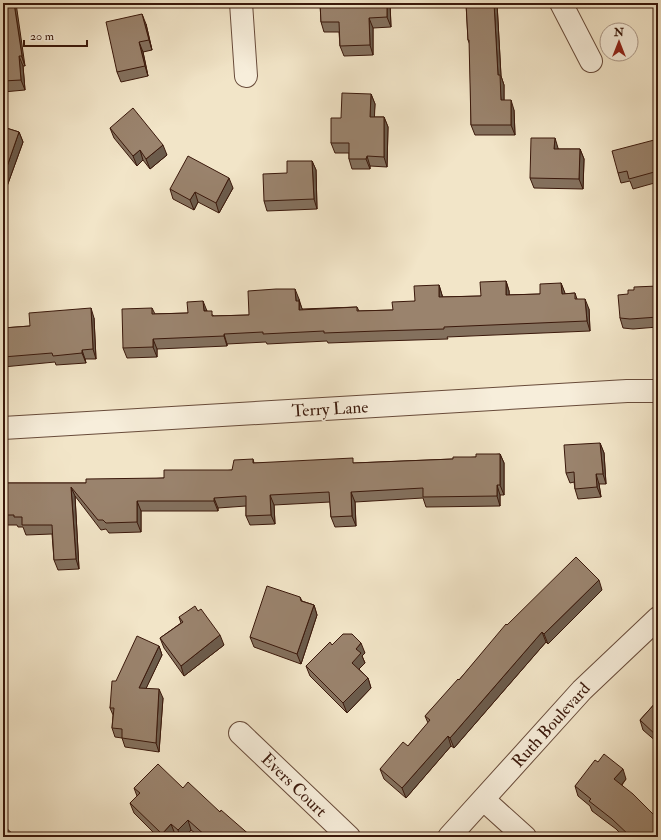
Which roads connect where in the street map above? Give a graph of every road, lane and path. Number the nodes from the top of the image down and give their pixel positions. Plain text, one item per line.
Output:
1 (241, 3) edge
2 (561, 3) edge
3 (592, 61) dead end
4 (246, 76) dead end
5 (658, 391) edge
6 (3, 428) edge
7 (658, 618) edge
8 (240, 733) dead end
9 (484, 800) junction
10 (349, 837) edge
11 (449, 837) edge
12 (525, 837) edge

1 - 4 street
2 - 3 street
5 - 6 street, Terry Lane
7 - 9 street, Ruth Boulevard
8 - 10 street, Evers Court
9 - 11 street, Ruth Boulevard
9 - 12 street

